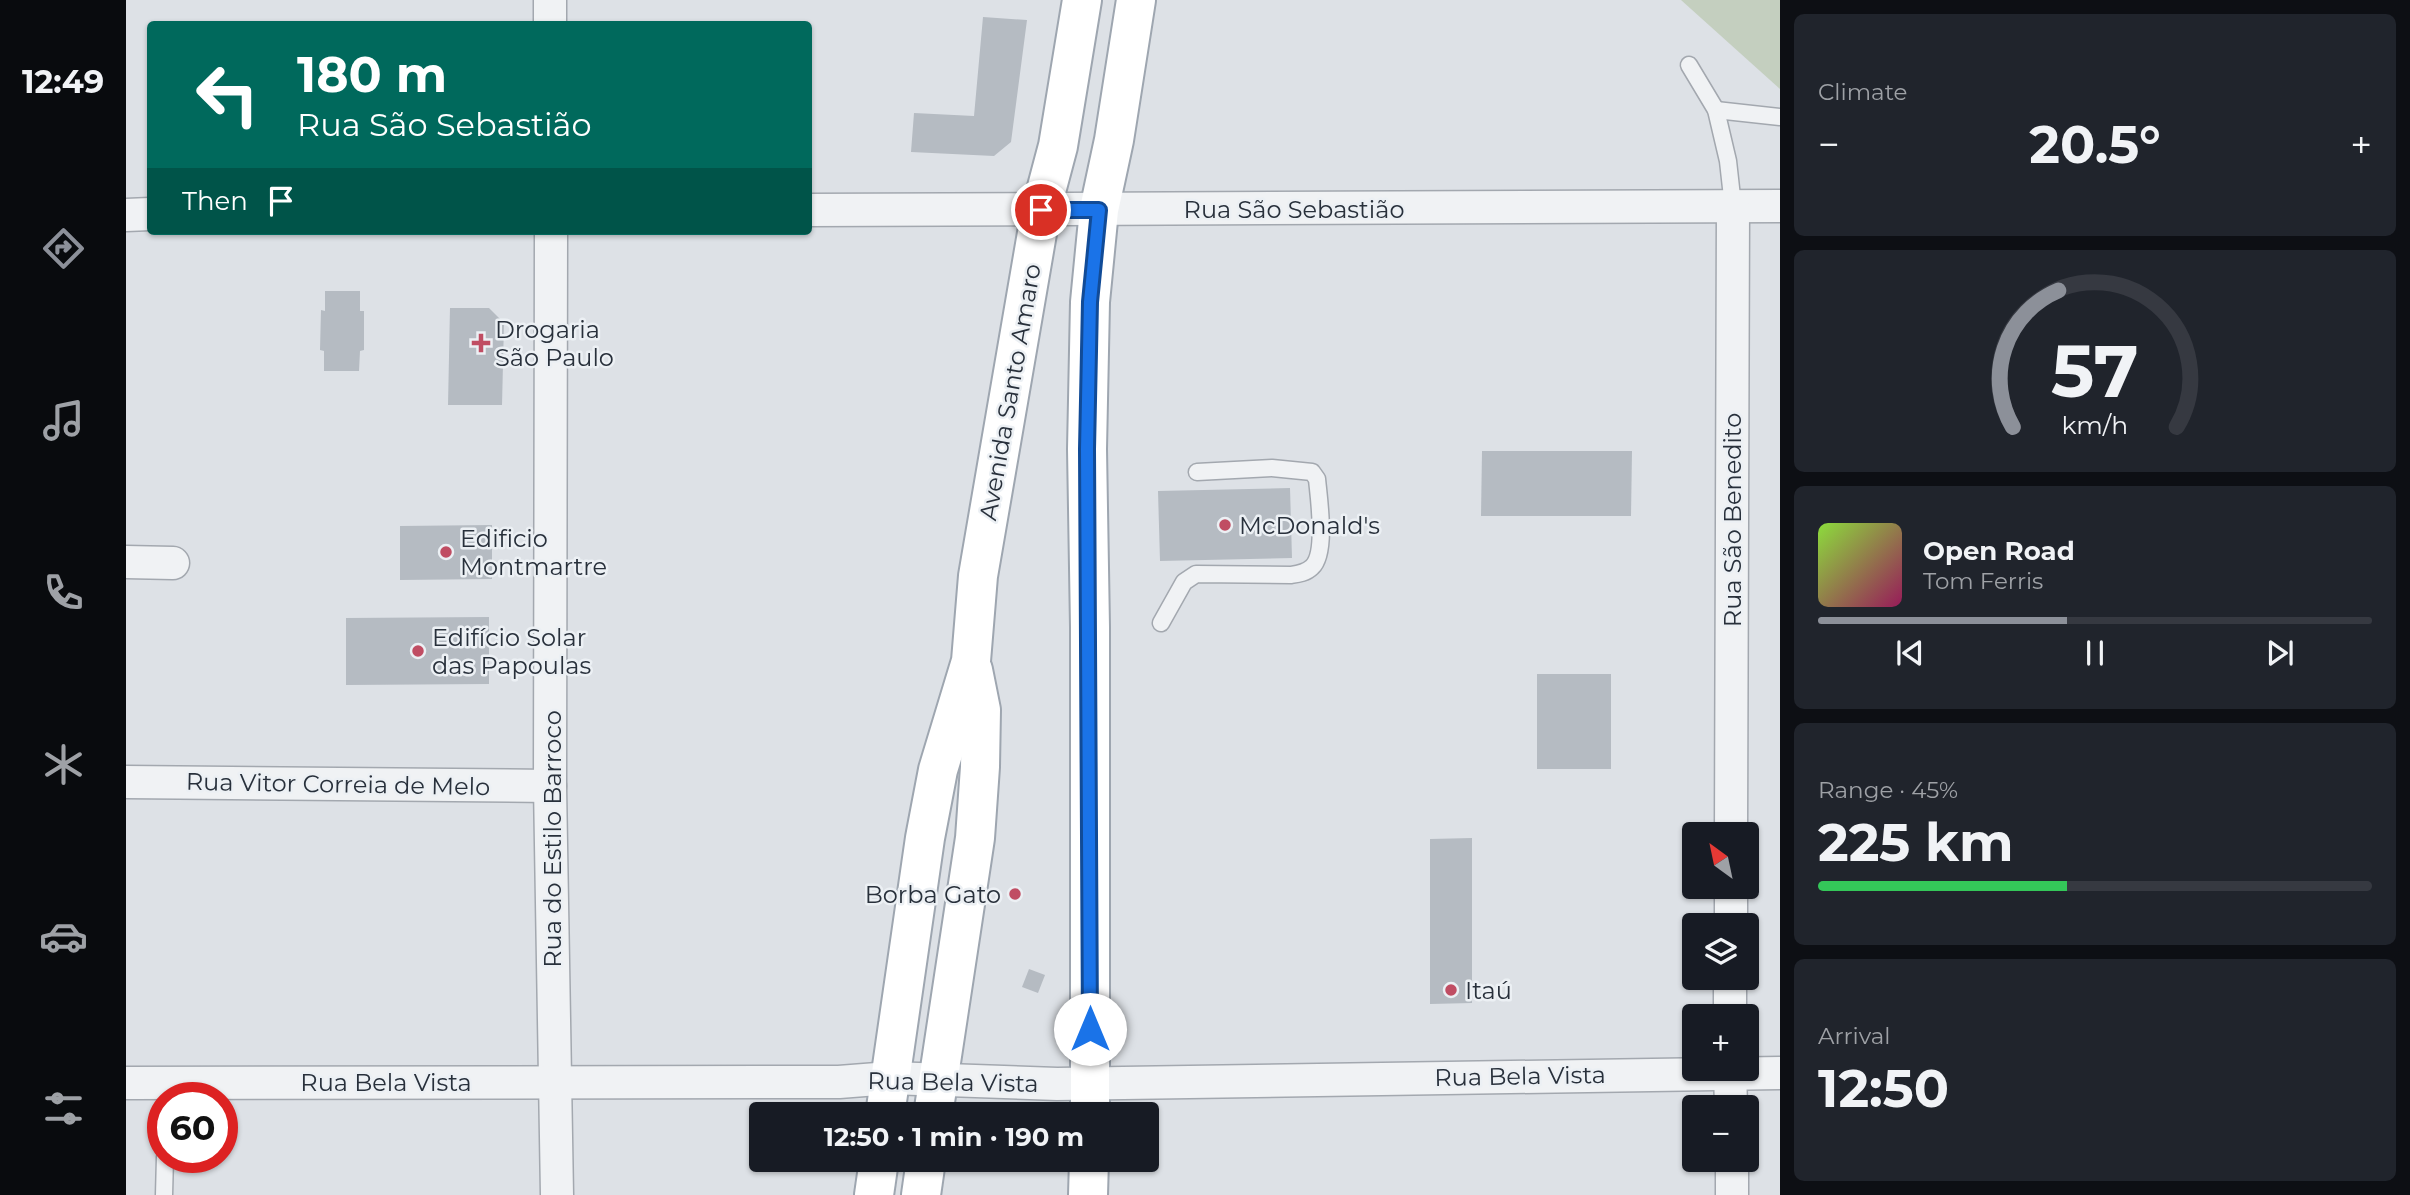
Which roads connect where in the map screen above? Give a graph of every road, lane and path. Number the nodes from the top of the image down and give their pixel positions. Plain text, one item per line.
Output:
1 (550, 0) edge
2 (1082, 0) edge
3 (1136, 0) edge
4 (550, 21) edge
5 (1689, 65) dead end
6 (1716, 110) junction
7 (1780, 117) edge
8 (1733, 206) junction
9 (1780, 206) edge
10 (812, 210) edge
11 (1041, 210) junction
12 (1099, 210) junction
13 (147, 214) edge
14 (126, 215) edge
15 (551, 235) edge
16 (1197, 472) dead end
17 (126, 562) edge
18 (173, 563) dead end
19 (1161, 623) dead end
20 (971, 661) junction
21 (126, 782) edge
22 (550, 786) junction
23 (1731, 822) edge
24 (1759, 1073) edge
25 (1780, 1073) edge
26 (1682, 1074) edge
27 (555, 1080) junction
28 (126, 1083) edge
29 (147, 1087) edge
30 (238, 1088) edge
31 (887, 1097) edge
32 (935, 1098) edge
33 (1090, 1099) edge
34 (877, 1172) edge
35 (924, 1172) edge
36 (1089, 1172) edge
37 (1732, 1172) edge
38 (165, 1173) edge
39 (164, 1195) edge
40 (556, 1195) edge
41 (874, 1195) edge
42 (921, 1195) edge
43 (1088, 1195) edge
44 (1732, 1195) edge

1 - 4 street
2 - 11 main road, Avenida Santo Amaro
3 - 12 main road
5 - 6 lane
6 - 7 lane
6 - 8 lane
8 - 9 street, Rua São Sebastião
8 - 12 street, Rua São Sebastião
8 - 23 street, Rua São Benedito
10 - 11 street, Rua São Sebastião
11 - 12 street, Rua São Sebastião
11 - 20 main road, Avenida Santo Amaro
12 - 33 main road
13 - 14 street
15 - 22 street, Rua do Estilo Barroco
16 - 19 lane
17 - 18 street
20 - 31 main road, Avenida Santo Amaro
20 - 32 main road, Avenida Santo Amaro
21 - 22 street, Rua Vitor Correia de Melo
22 - 27 street, Rua do Estilo Barroco
24 - 25 street, Rua Bela Vista
26 - 33 street, Rua Bela Vista
27 - 30 street, Rua Bela Vista
27 - 31 street, Rua Bela Vista
27 - 40 street, Rua do Estilo Barroco
28 - 29 street, Rua Bela Vista
31 - 32 street, Rua Bela Vista
32 - 33 street, Rua Bela Vista
34 - 41 main road
35 - 42 main road
36 - 43 main road
37 - 44 street
38 - 39 lane

